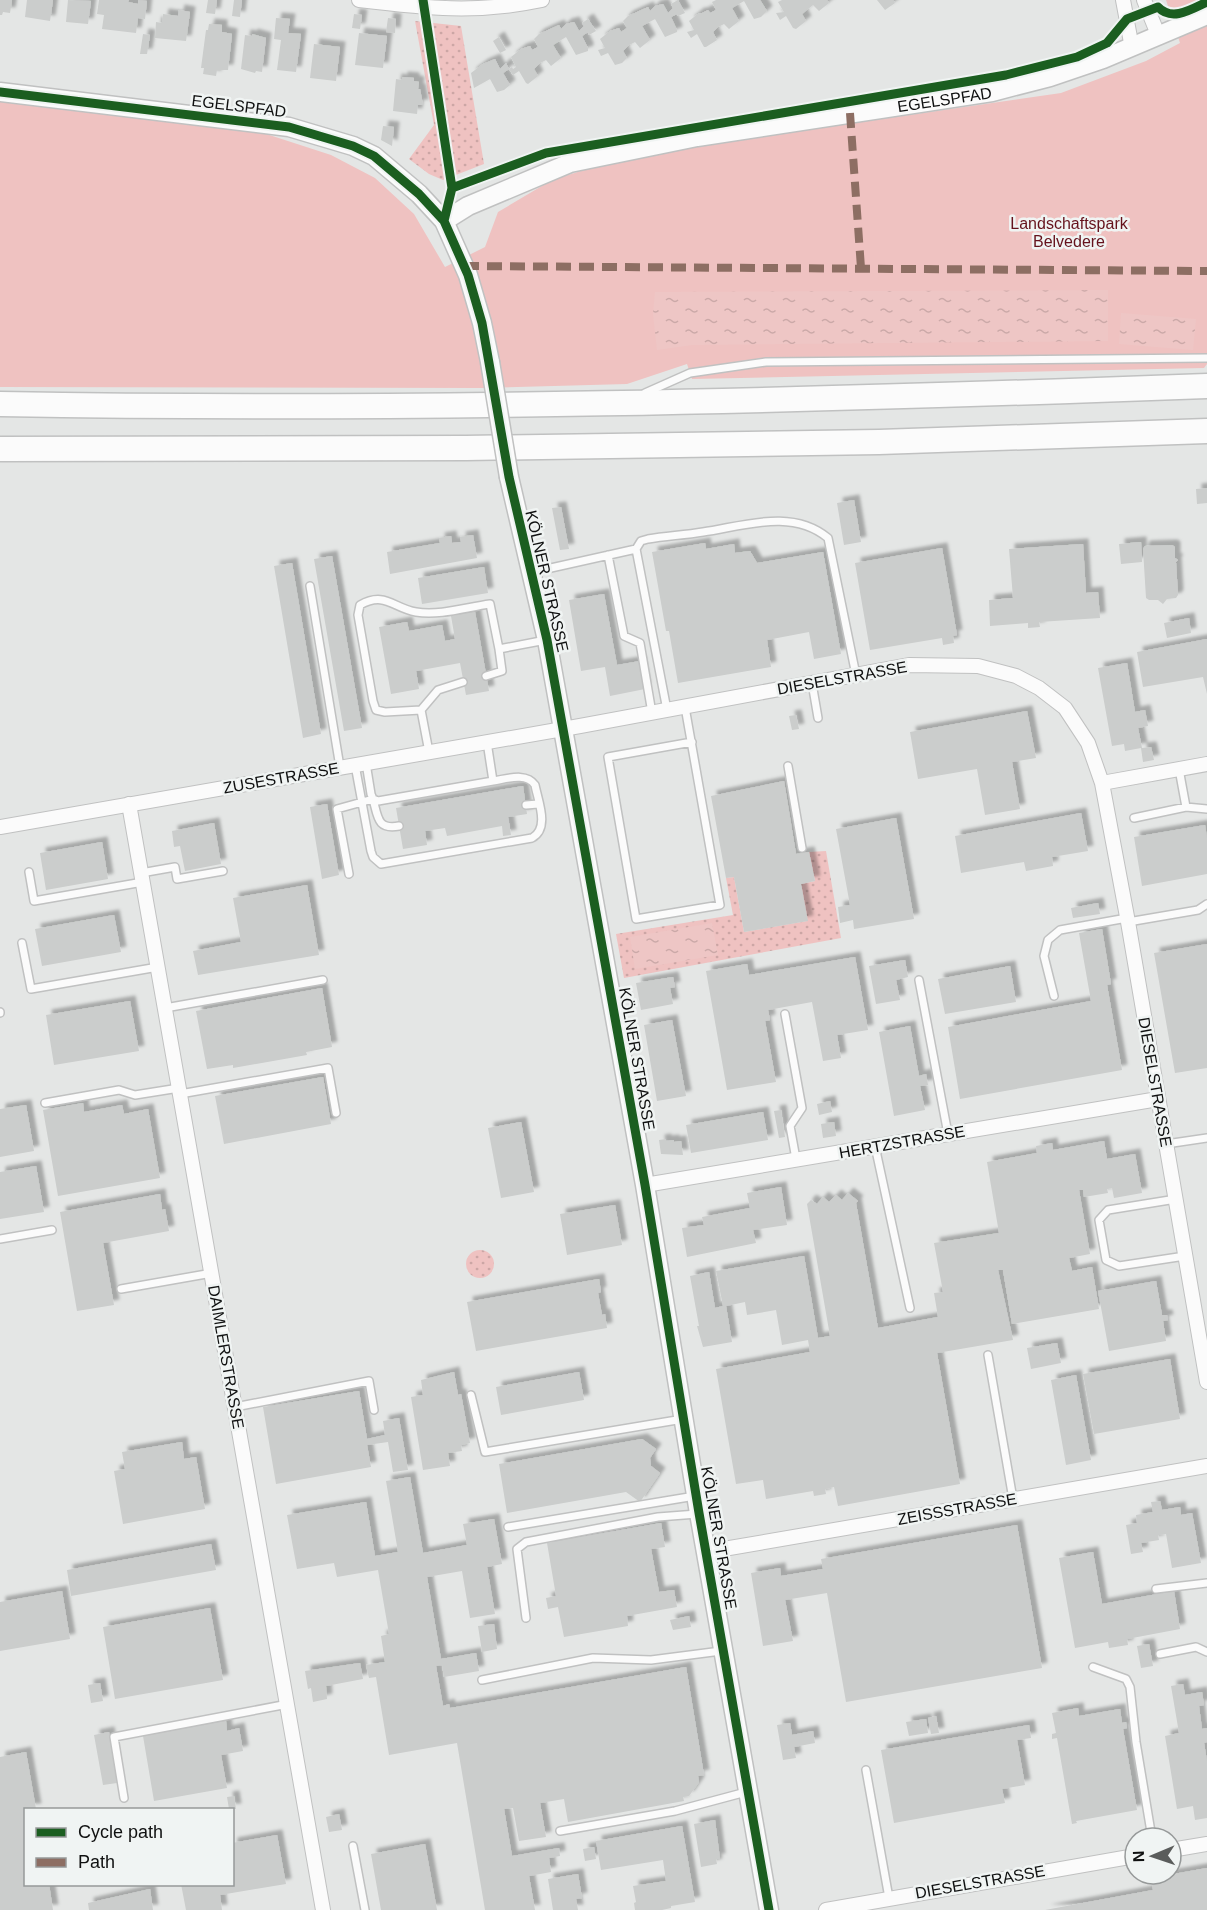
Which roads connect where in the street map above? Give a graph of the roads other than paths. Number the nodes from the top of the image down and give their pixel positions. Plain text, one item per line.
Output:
1 (359, 0) edge
2 (542, 0) edge
3 (1123, 0) edge
4 (1144, 0) edge
5 (1207, 15) edge
6 (1159, 37) junction
7 (1132, 48) junction
8 (0, 92) edge
9 (444, 221) junction
10 (1207, 357) edge
11 (1207, 386) edge
12 (625, 402) junction
13 (0, 404) edge
14 (1207, 431) edge
15 (0, 449) edge
16 (636, 549) junction
17 (608, 555) junction
18 (530, 572) junction
19 (310, 586) dead end
20 (547, 640) junction
21 (499, 649) junction
22 (856, 675) junction
23 (486, 676) dead end
24 (463, 682) dead end
25 (812, 683) junction
26 (685, 707) junction
27 (421, 710) junction
28 (667, 711) junction
29 (652, 713) junction
30 (818, 717) dead end
31 (563, 729) junction
32 (487, 742) junction
33 (692, 742) junction
34 (429, 752) junction
35 (360, 764) junction
36 (1207, 764) edge
37 (788, 766) dead end
38 (340, 767) junction
39 (1179, 769) junction
40 (493, 781) junction
41 (1102, 783) junction
42 (374, 798) junction
43 (361, 801) junction
44 (129, 804) junction
45 (538, 804) junction
46 (526, 806) dead end
47 (1186, 807) junction
48 (1207, 809) edge
49 (1134, 818) dead end
50 (399, 826) dead end
51 (0, 827) edge
52 (802, 848) dead end
53 (223, 871) dead end
54 (29, 872) dead end
55 (349, 874) dead end
56 (142, 877) junction
57 (1207, 904) edge
58 (1128, 920) junction
59 (22, 943) dead end
60 (158, 967) junction
61 (323, 980) dead end
62 (919, 980) dead end
63 (1054, 996) dead end
64 (165, 1008) junction
65 (785, 1014) dead end
66 (180, 1091) junction
67 (1158, 1099) junction
68 (45, 1102) dead end
69 (336, 1113) dead end
70 (948, 1134) junction
71 (1207, 1138) edge
72 (1166, 1144) junction
73 (875, 1146) junction
74 (796, 1160) junction
75 (645, 1185) junction
76 (1176, 1199) junction
77 (52, 1230) dead end
78 (0, 1239) edge
79 (1185, 1256) junction
80 (212, 1273) junction
81 (121, 1289) dead end
82 (910, 1308) dead end
83 (988, 1354) dead end
84 (1207, 1382) edge
85 (471, 1395) dead end
86 (235, 1407) junction
87 (375, 1410) dead end
88 (684, 1419) junction
89 (1207, 1466) edge
90 (1013, 1500) junction
91 (698, 1504) junction
92 (508, 1527) dead end
93 (706, 1552) junction
94 (1207, 1583) edge
95 (1155, 1589) dead end
96 (526, 1618) dead end
97 (723, 1651) junction
98 (1207, 1652) edge
99 (1160, 1654) dead end
100 (1093, 1667) dead end
101 (482, 1680) dead end
102 (288, 1704) junction
103 (866, 1770) dead end
104 (748, 1791) junction
105 (124, 1798) dead end
106 (1150, 1826) edge
107 (560, 1831) dead end
108 (1207, 1844) edge
109 (353, 1846) dead end
110 (1183, 1848) edge
111 (1123, 1858) edge
112 (889, 1898) junction
113 (323, 1910) edge
114 (365, 1910) edge
115 (769, 1910) edge
116 (826, 1910) edge

1 - 2 street
3 - 7 street
4 - 6 street
5 - 6 street, EGELSPFAD
6 - 7 street, EGELSPFAD
7 - 9 street, EGELSPFAD
8 - 9 street, EGELSPFAD
9 - 18 street, KÖLNER STRASSE, bridge
10 - 12 lane
11 - 12 highway
12 - 13 highway
14 - 15 highway
16 - 17 lane
16 - 22 lane
16 - 28 lane
17 - 18 lane
17 - 29 lane
18 - 20 street, KÖLNER STRASSE
19 - 38 lane
20 - 21 lane
20 - 31 street, KÖLNER STRASSE
21 - 23 lane
21 - 27 lane
22 - 25 street, DIESELSTRASSE
22 - 41 street, DIESELSTRASSE
24 - 27 lane
25 - 26 street, DIESELSTRASSE
25 - 30 lane
26 - 28 street, DIESELSTRASSE
26 - 33 lane
27 - 34 lane
28 - 29 street, DIESELSTRASSE
29 - 31 street, DIESELSTRASSE
31 - 32 street, ZUSESTRASSE
31 - 75 street, KÖLNER STRASSE
32 - 34 street, ZUSESTRASSE
32 - 40 lane
33 - 33 lane
34 - 35 street, ZUSESTRASSE
35 - 38 street, ZUSESTRASSE
35 - 42 lane
35 - 43 lane
36 - 39 street
37 - 52 lane
38 - 44 street, ZUSESTRASSE
39 - 41 street
39 - 47 lane
40 - 42 lane
40 - 45 lane
41 - 58 street, DIESELSTRASSE
42 - 43 lane
42 - 50 lane
43 - 45 lane
43 - 55 lane
44 - 51 street, ZUSESTRASSE
44 - 56 street, DAIMLERSTRASSE
45 - 46 lane
47 - 48 lane
47 - 49 lane
53 - 56 lane
54 - 56 lane
56 - 60 street, DAIMLERSTRASSE
57 - 58 lane
58 - 63 lane
58 - 67 street, DIESELSTRASSE
59 - 60 lane
60 - 64 street, DAIMLERSTRASSE
61 - 64 lane
62 - 70 lane
64 - 66 street, DAIMLERSTRASSE
65 - 74 lane
66 - 68 lane
66 - 69 lane
66 - 80 street, DAIMLERSTRASSE
67 - 70 street, HERTZSTRASSE
67 - 72 street, DIESELSTRASSE
70 - 73 street, HERTZSTRASSE
71 - 72 lane
72 - 76 street, DIESELSTRASSE
73 - 74 street, HERTZSTRASSE
73 - 82 lane
74 - 75 street, HERTZSTRASSE
75 - 88 street, KÖLNER STRASSE
76 - 79 street, DIESELSTRASSE
76 - 79 lane
77 - 78 lane
79 - 84 street, DIESELSTRASSE
80 - 81 lane
80 - 86 street, DAIMLERSTRASSE
83 - 90 lane
85 - 88 lane
86 - 87 lane
86 - 102 street, DAIMLERSTRASSE
88 - 91 street, KÖLNER STRASSE
89 - 90 street, ZEISSSTRASSE
90 - 93 street, ZEISSSTRASSE
91 - 92 lane
91 - 93 street, KÖLNER STRASSE
91 - 96 lane
93 - 97 street, KÖLNER STRASSE
94 - 95 lane
97 - 101 lane
97 - 104 street, KÖLNER STRASSE
98 - 99 lane
100 - 106 lane
102 - 105 lane
102 - 113 street, DAIMLERSTRASSE
103 - 112 lane
104 - 107 lane
104 - 115 street, KÖLNER STRASSE
108 - 110 street
109 - 114 lane
111 - 112 street, DIESELSTRASSE
112 - 116 street, DIESELSTRASSE

